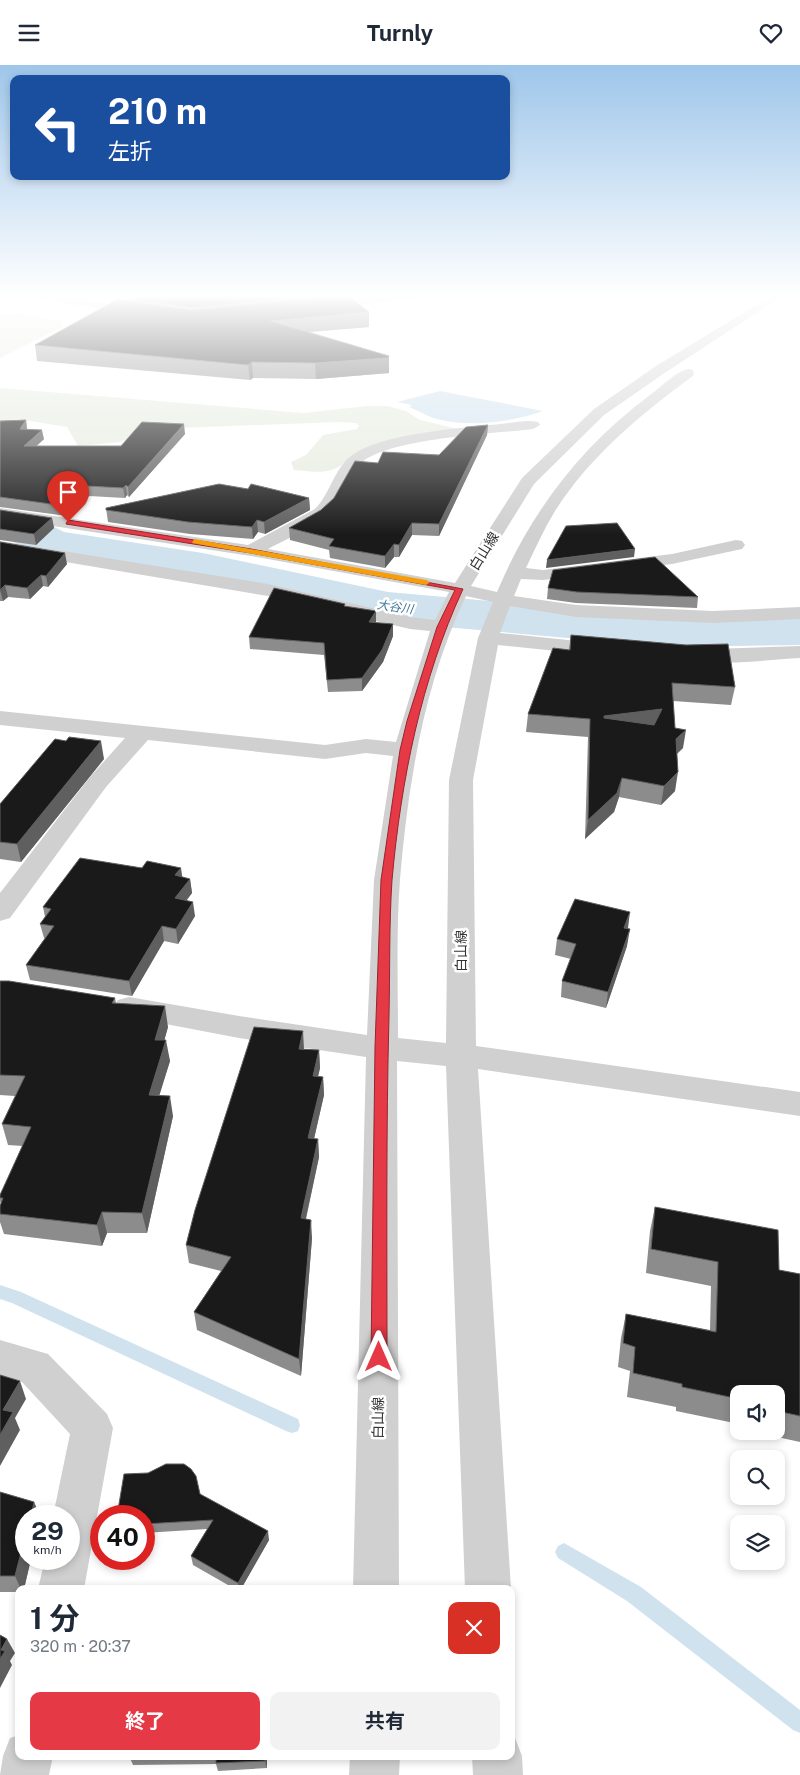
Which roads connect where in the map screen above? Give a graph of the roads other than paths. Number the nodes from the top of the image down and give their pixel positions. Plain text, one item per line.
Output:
1 (651, 376) edge
2 (684, 376) edge
3 (534, 425) dead end
4 (0, 513) edge
5 (736, 545) dead end
6 (0, 546) edge
7 (251, 551) junction
8 (514, 573) junction
9 (459, 592) junction
10 (800, 606) edge
11 (800, 613) edge
12 (775, 614) junction
13 (496, 618) junction
14 (443, 625) junction
15 (622, 651) edge
16 (800, 652) edge
17 (669, 653) edge
18 (0, 718) edge
19 (142, 733) junction
20 (405, 750) junction
21 (0, 912) edge
22 (106, 1003) edge
23 (382, 1047) junction
24 (461, 1055) junction
25 (800, 1099) edge
26 (0, 1358) edge
27 (77, 1505) edge
28 (65, 1570) edge
29 (62, 1585) edge
30 (376, 1585) edge
31 (488, 1585) edge
32 (27, 1760) edge
33 (375, 1760) edge
34 (497, 1760) edge
35 (24, 1775) edge
36 (374, 1775) edge
37 (498, 1775) edge

1 - 9 street, 白山線
2 - 8 street, 白山線
3 - 7 street
4 - 7 street
5 - 8 street
6 - 14 street
7 - 9 street
8 - 13 street, 白山線
9 - 13 street
9 - 14 street, 白山線
10 - 12 street
11 - 12 street
12 - 13 street
13 - 15 street
13 - 24 street, 白山線
14 - 20 street, 白山線
16 - 17 street
18 - 19 street
19 - 20 street
19 - 21 street
20 - 23 street, 白山線
22 - 23 street
23 - 24 street
23 - 30 street, 白山線
24 - 25 street
24 - 31 street, 白山線
26 - 27 street
28 - 29 street
32 - 35 street
33 - 36 street
34 - 37 street

